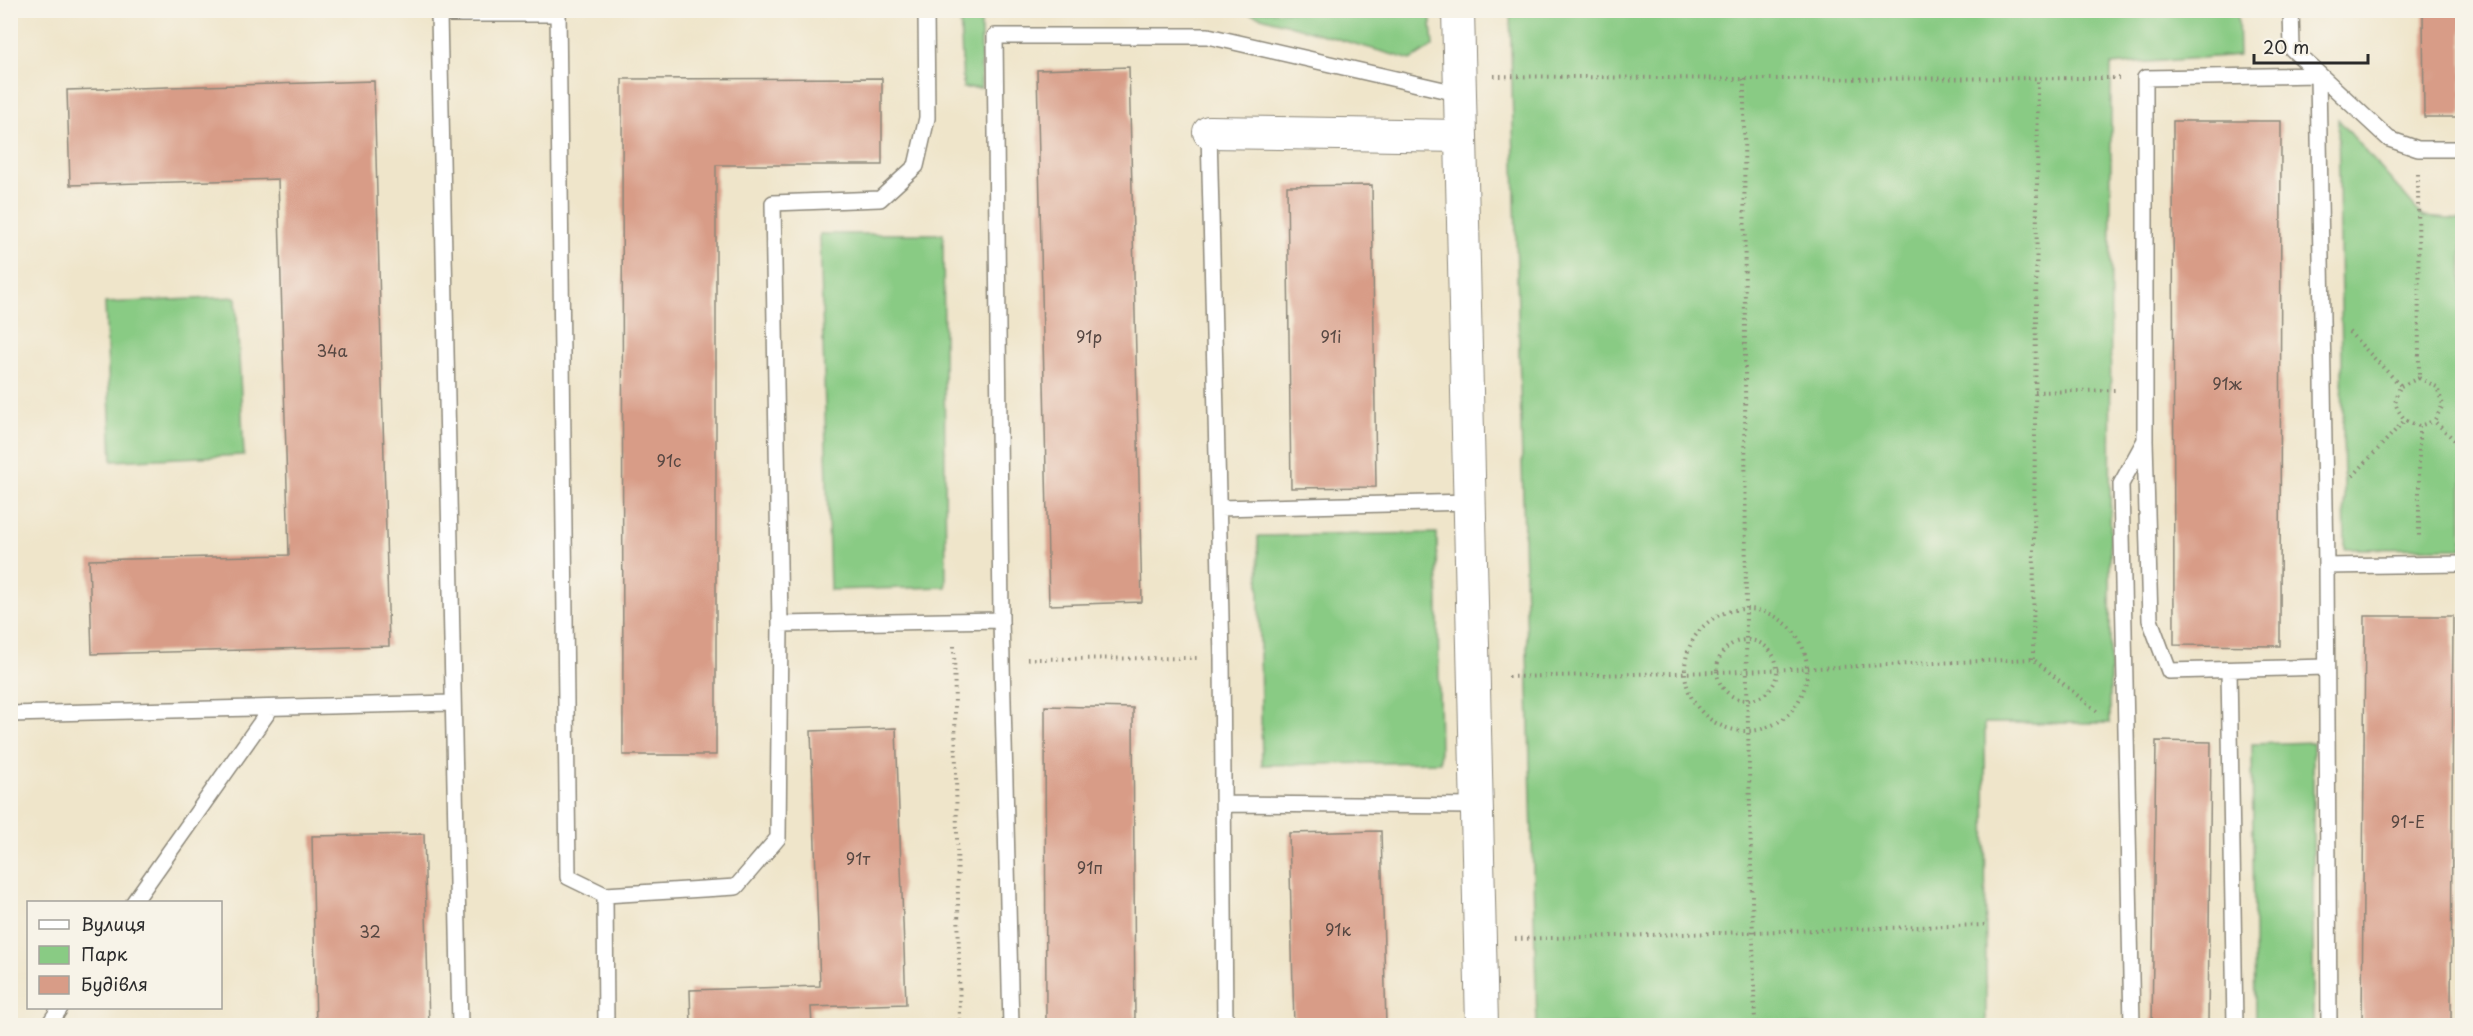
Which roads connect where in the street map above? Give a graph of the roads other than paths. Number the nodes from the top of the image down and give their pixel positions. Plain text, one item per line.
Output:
1 (926, 10) edge
2 (1458, 10) edge
3 (2291, 10) edge
4 (558, 12) edge
5 (2318, 75) junction
6 (1460, 84) junction
7 (1209, 132) joint
8 (1461, 136) junction
9 (2463, 149) edge
10 (2145, 440) junction
11 (1471, 502) junction
12 (1219, 508) junction
13 (2463, 564) edge
14 (2326, 566) junction
15 (1001, 621) junction
16 (780, 624) junction
17 (2326, 667) junction
18 (2229, 670) junction
19 (453, 704) junction
20 (271, 708) junction
21 (10, 714) edge
22 (1224, 804) junction
23 (1476, 806) junction
24 (605, 895) junction
25 (135, 901) edge
26 (59, 1009) edge
27 (48, 1026) edge
28 (460, 1026) edge
29 (606, 1026) edge
30 (1011, 1026) edge
31 (1225, 1026) edge
32 (1482, 1026) edge
33 (2132, 1026) edge
34 (2235, 1026) edge
35 (2329, 1026) edge

1 - 16 lane
2 - 6 street
3 - 5 lane
4 - 19 lane
4 - 24 lane
5 - 9 lane
5 - 10 lane
5 - 14 lane
6 - 8 street
6 - 15 lane
7 - 8 street
7 - 12 lane
8 - 11 street
10 - 18 lane
10 - 33 lane
11 - 12 lane
11 - 23 street
12 - 22 lane
13 - 14 lane
14 - 17 lane
15 - 16 lane
15 - 30 lane
16 - 24 lane
17 - 18 lane
17 - 35 lane
18 - 34 lane
19 - 20 lane
19 - 28 lane
20 - 21 lane
20 - 25 lane
22 - 23 lane
22 - 31 lane
23 - 32 street
24 - 29 lane
26 - 27 lane

